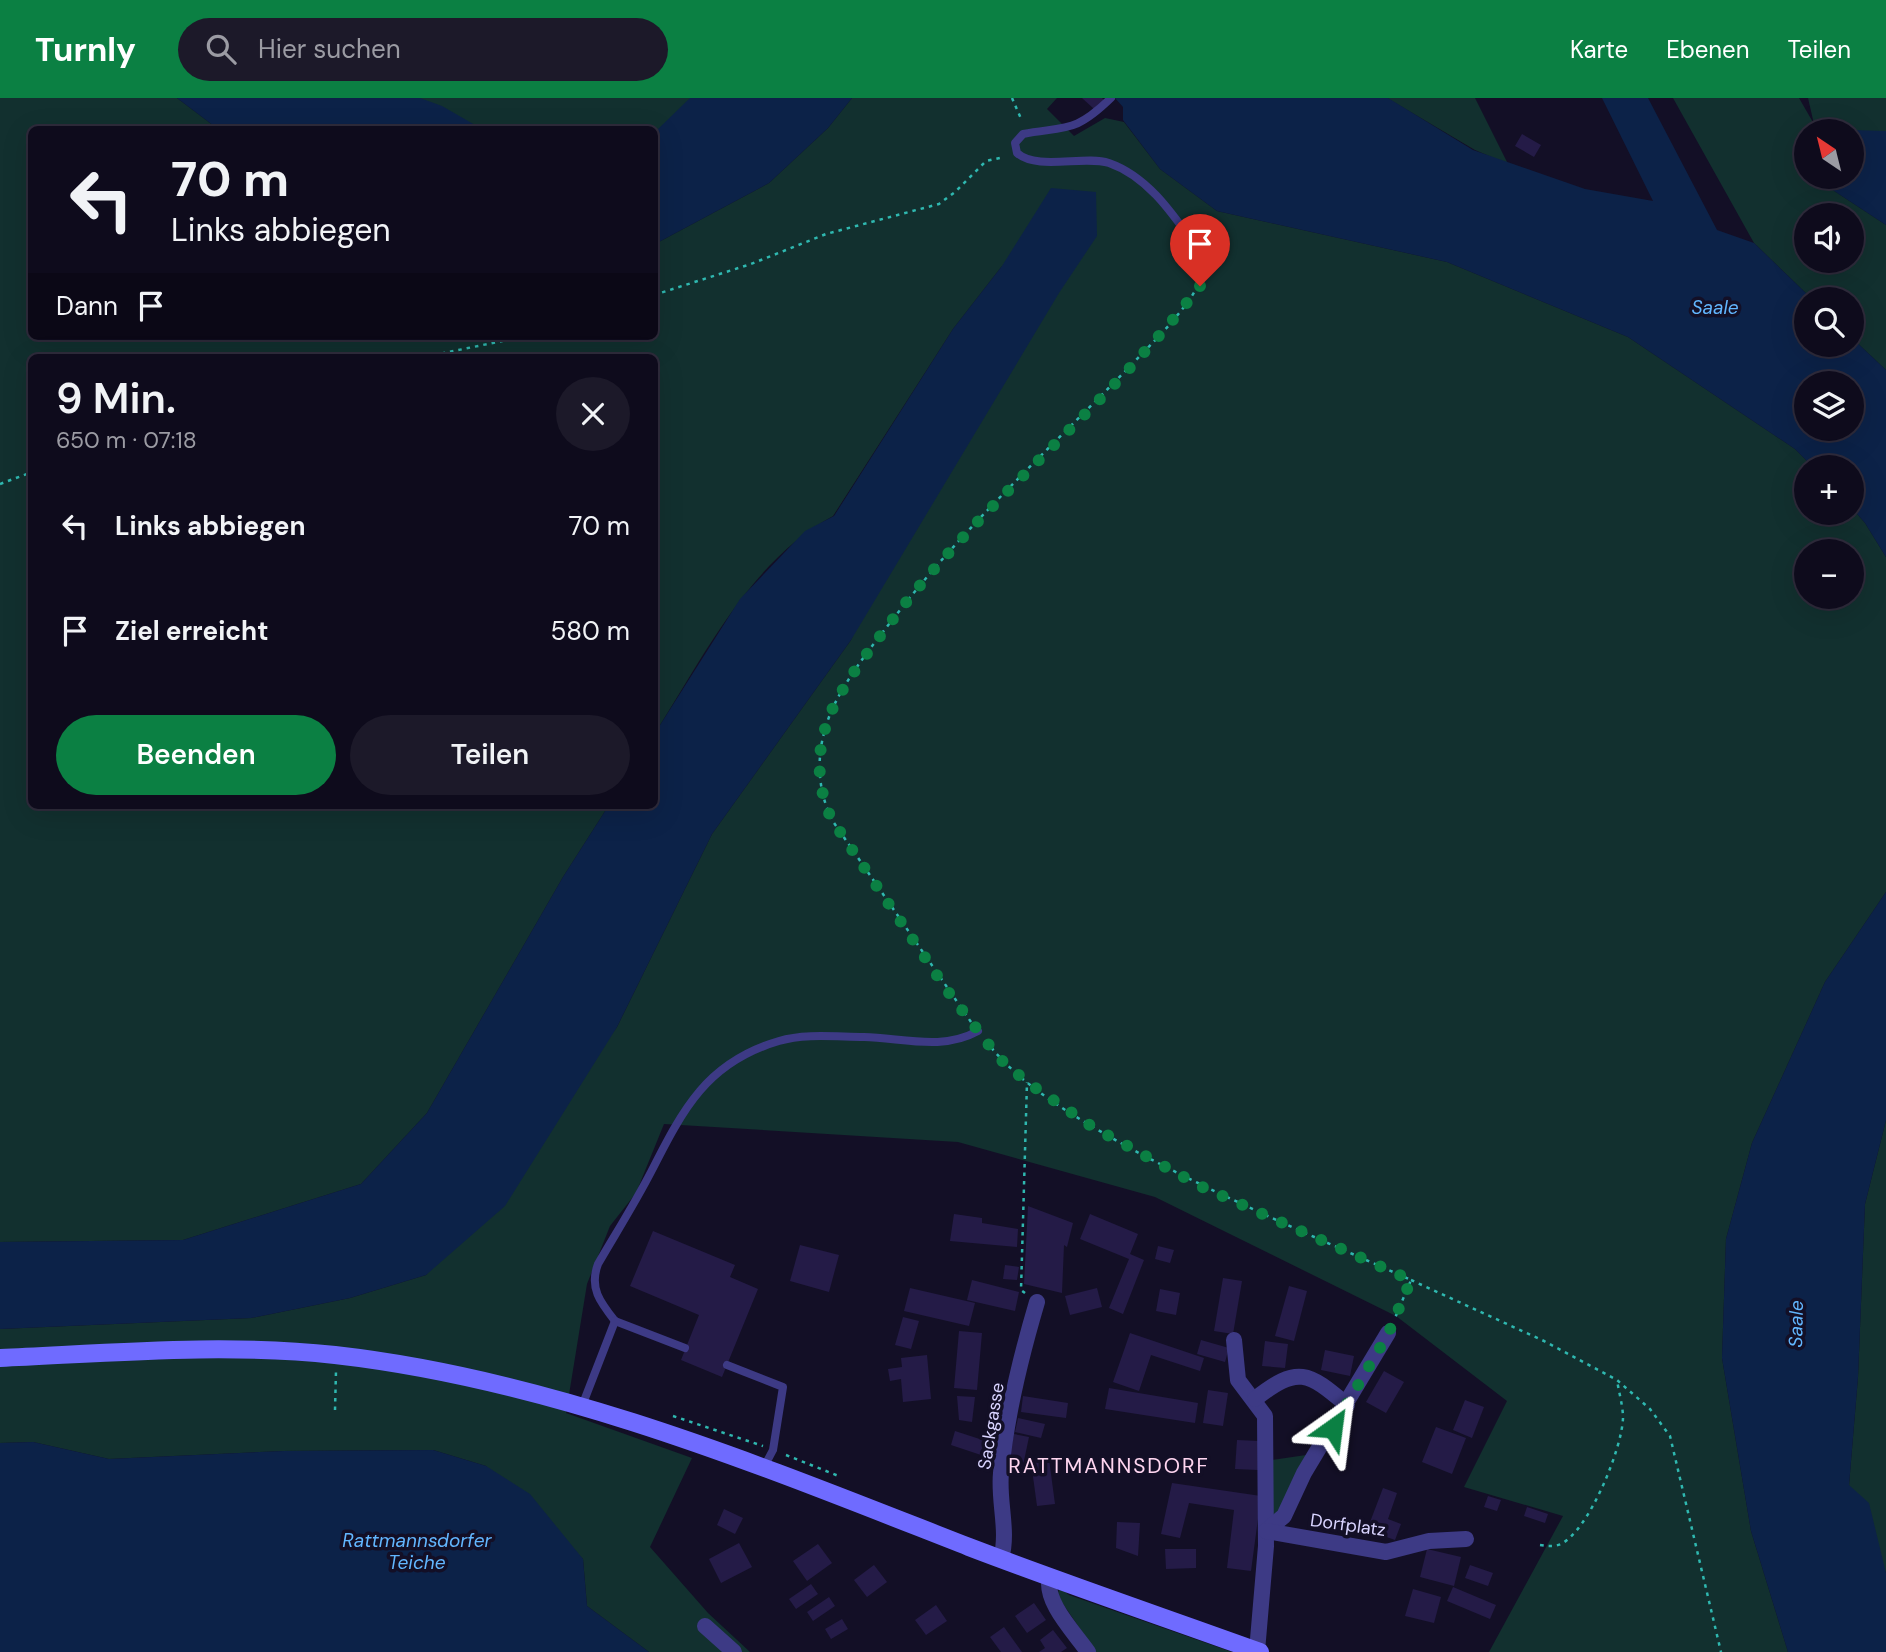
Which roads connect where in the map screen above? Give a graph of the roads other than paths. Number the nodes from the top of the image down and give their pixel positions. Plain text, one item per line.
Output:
1 (1111, 98) edge
2 (1192, 241) road end
3 (978, 1031) road end
4 (1037, 1302) road end
5 (615, 1321) junction
6 (1388, 1334) road end
7 (1234, 1339) dead end
8 (685, 1348) dead end
9 (0, 1357) edge
10 (727, 1365) dead end
11 (1255, 1399) junction
12 (1347, 1405) junction
13 (582, 1406) junction
14 (764, 1466) junction
15 (1266, 1531) junction
16 (1466, 1539) dead end
17 (1001, 1559) junction
18 (1050, 1577) junction
19 (705, 1626) dead end
20 (1259, 1651) edge
21 (734, 1652) edge
22 (1088, 1652) edge

1 - 2 lane
3 - 5 lane
4 - 17 street, Sackgasse
5 - 8 lane
5 - 13 lane
6 - 12 street, Dorfplatz
7 - 11 street
9 - 13 main road
10 - 14 lane
11 - 12 street
11 - 15 street
12 - 15 street, Dorfplatz
13 - 14 main road
14 - 17 main road
15 - 16 street, Dorfplatz
15 - 20 street
17 - 18 main road
18 - 20 main road
18 - 22 street
19 - 21 street

